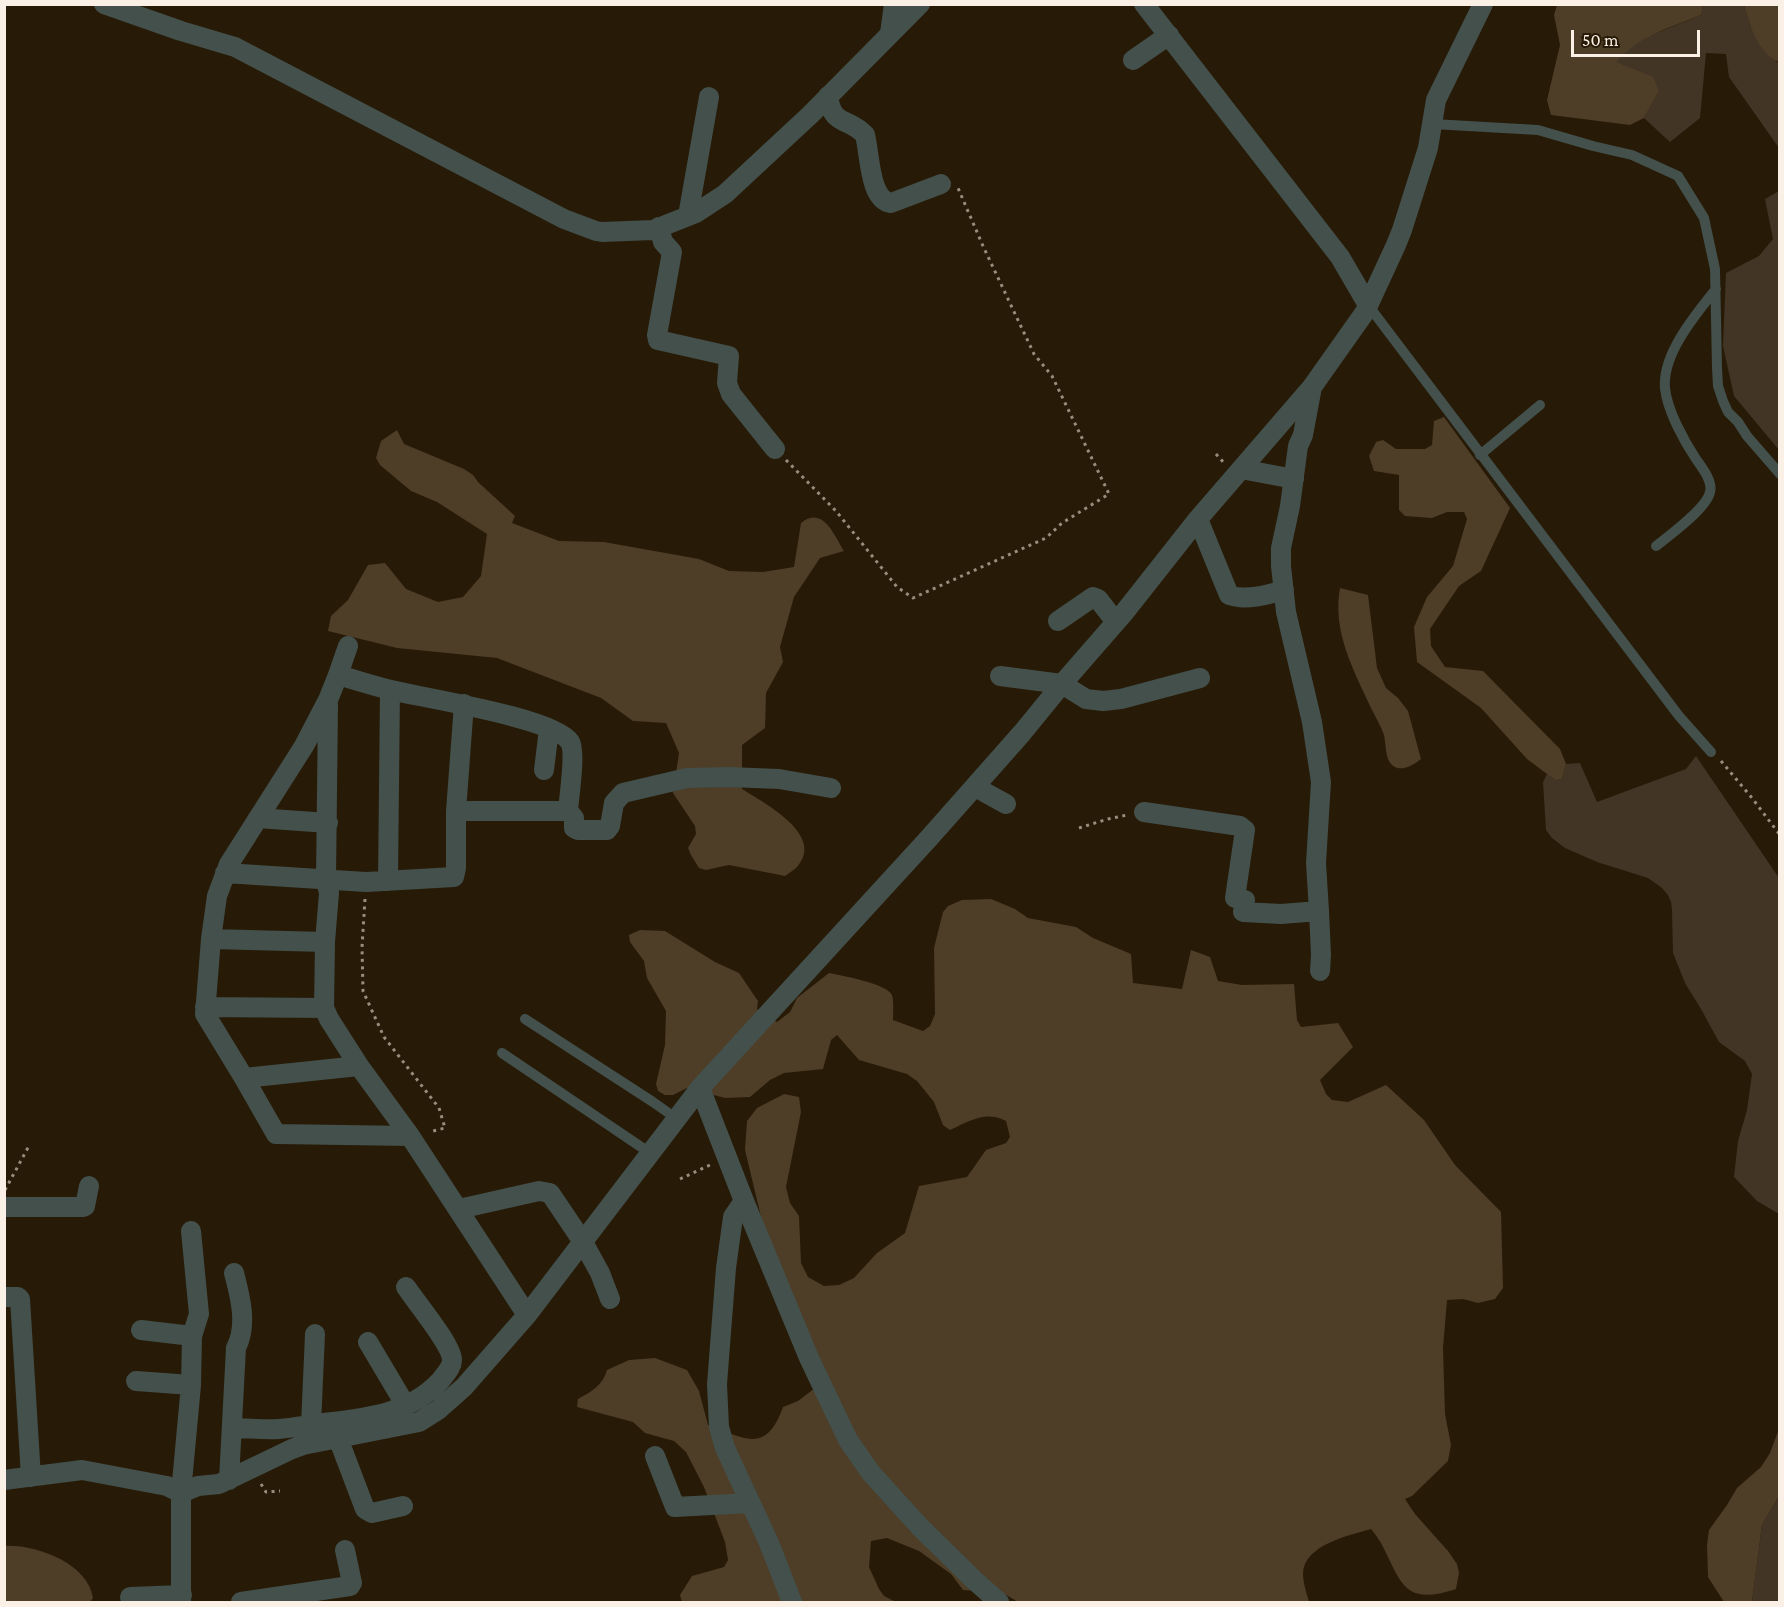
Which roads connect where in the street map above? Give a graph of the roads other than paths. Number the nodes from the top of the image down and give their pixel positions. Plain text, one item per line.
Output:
1 (104, 4) edge
2 (894, 4) edge
3 (920, 4) edge
4 (1144, 4) edge
5 (1483, 4) edge
6 (890, 33) junction
7 (1168, 35) junction
8 (1133, 60) dead end
9 (828, 96) junction
10 (709, 97) dead end
11 (1432, 124) junction
12 (941, 184) road end
13 (688, 216) junction
14 (659, 227) junction
15 (1716, 289) junction
16 (1368, 305) junction
17 (1312, 387) junction
18 (1540, 405) dead end
19 (775, 449) road end
20 (1480, 455) junction
21 (1241, 469) junction
22 (1779, 474) edge
23 (1294, 479) junction
24 (1198, 519) junction
25 (1656, 546) dead end
26 (1284, 590) junction
27 (1058, 621) dead end
28 (1116, 622) junction
29 (348, 646) dead end
30 (338, 675) junction
31 (1000, 676) dead end
32 (1200, 678) dead end
33 (1062, 684) junction
34 (390, 690) junction
35 (328, 700) junction
36 (464, 704) junction
37 (549, 729) junction
38 (1711, 752) road end
39 (544, 770) dead end
40 (975, 786) junction
41 (831, 788) dead end
42 (1006, 804) dead end
43 (568, 810) junction
44 (456, 811) junction
45 (1144, 812) dead end
46 (258, 818) junction
47 (328, 823) junction
48 (225, 873) junction
49 (326, 880) junction
50 (388, 881) junction
51 (1319, 911) junction
52 (211, 939) junction
53 (325, 942) junction
54 (1320, 971) dead end
55 (205, 1007) junction
56 (324, 1008) junction
57 (525, 1018) dead end
58 (502, 1053) dead end
59 (359, 1066) junction
60 (244, 1078) junction
61 (700, 1088) junction
62 (677, 1119) junction
63 (410, 1136) junction
64 (650, 1153) junction
65 (89, 1186) dead end
66 (744, 1201) junction
67 (4, 1207) edge
68 (459, 1209) junction
69 (191, 1231) dead end
70 (583, 1242) junction
71 (234, 1273) dead end
72 (406, 1287) dead end
73 (4, 1298) edge
74 (610, 1299) dead end
75 (527, 1315) junction
76 (141, 1330) dead end
77 (315, 1334) dead end
78 (192, 1336) junction
79 (368, 1342) dead end
80 (136, 1381) dead end
81 (191, 1384) junction
82 (406, 1406) junction
83 (311, 1425) junction
84 (233, 1428) junction
85 (338, 1438) junction
86 (655, 1456) dead end
87 (31, 1476) junction
88 (4, 1479) edge
89 (229, 1480) junction
90 (181, 1493) junction
91 (749, 1503) junction
92 (403, 1506) dead end
93 (345, 1550) dead end
94 (130, 1597) dead end
95 (182, 1599) edge
96 (242, 1602) edge
97 (792, 1602) edge
98 (999, 1602) edge

1 - 14 street
2 - 6 street
3 - 6 street
4 - 7 street
5 - 11 street
6 - 9 street
7 - 8 street
7 - 16 street
9 - 12 street
9 - 13 street
10 - 13 street
11 - 15 lane
11 - 16 street
13 - 14 street
14 - 19 street
15 - 22 lane
15 - 25 lane
16 - 17 street
16 - 20 lane
17 - 21 street
17 - 23 street
18 - 20 lane
20 - 38 lane
21 - 23 street
21 - 24 street
23 - 26 street
24 - 26 street
24 - 28 street
26 - 51 street
27 - 28 street
28 - 33 street
29 - 30 street
30 - 34 street
30 - 35 street
31 - 33 street
32 - 33 street
33 - 40 street
34 - 36 street
34 - 50 street
35 - 46 street
35 - 47 street
36 - 37 street
36 - 44 street
37 - 39 street
37 - 43 street
40 - 42 street
40 - 61 street
41 - 43 street
43 - 44 street
44 - 50 street
45 - 51 street
46 - 47 street
46 - 48 street
47 - 49 street
48 - 49 street
48 - 52 street
49 - 50 street
49 - 53 street
51 - 54 street
52 - 53 street
52 - 55 street
53 - 56 street
55 - 56 street
55 - 60 street
56 - 59 street
57 - 62 lane
58 - 64 lane
59 - 60 street
59 - 63 street
60 - 63 street
61 - 62 street
61 - 66 street
62 - 64 street
63 - 68 street
64 - 70 street
65 - 67 street
66 - 91 street
66 - 98 street
68 - 70 street
68 - 75 street
69 - 78 street
70 - 74 street
70 - 75 street
71 - 84 street
72 - 82 street
73 - 87 street
75 - 85 street
76 - 78 street
77 - 83 street
78 - 81 street
79 - 82 street
80 - 81 street
81 - 90 street
82 - 83 street
83 - 84 street
84 - 89 street
85 - 89 street
85 - 92 street
86 - 91 street
87 - 88 street
87 - 90 street
89 - 90 street
90 - 95 street
91 - 97 street
93 - 96 street
94 - 95 street

